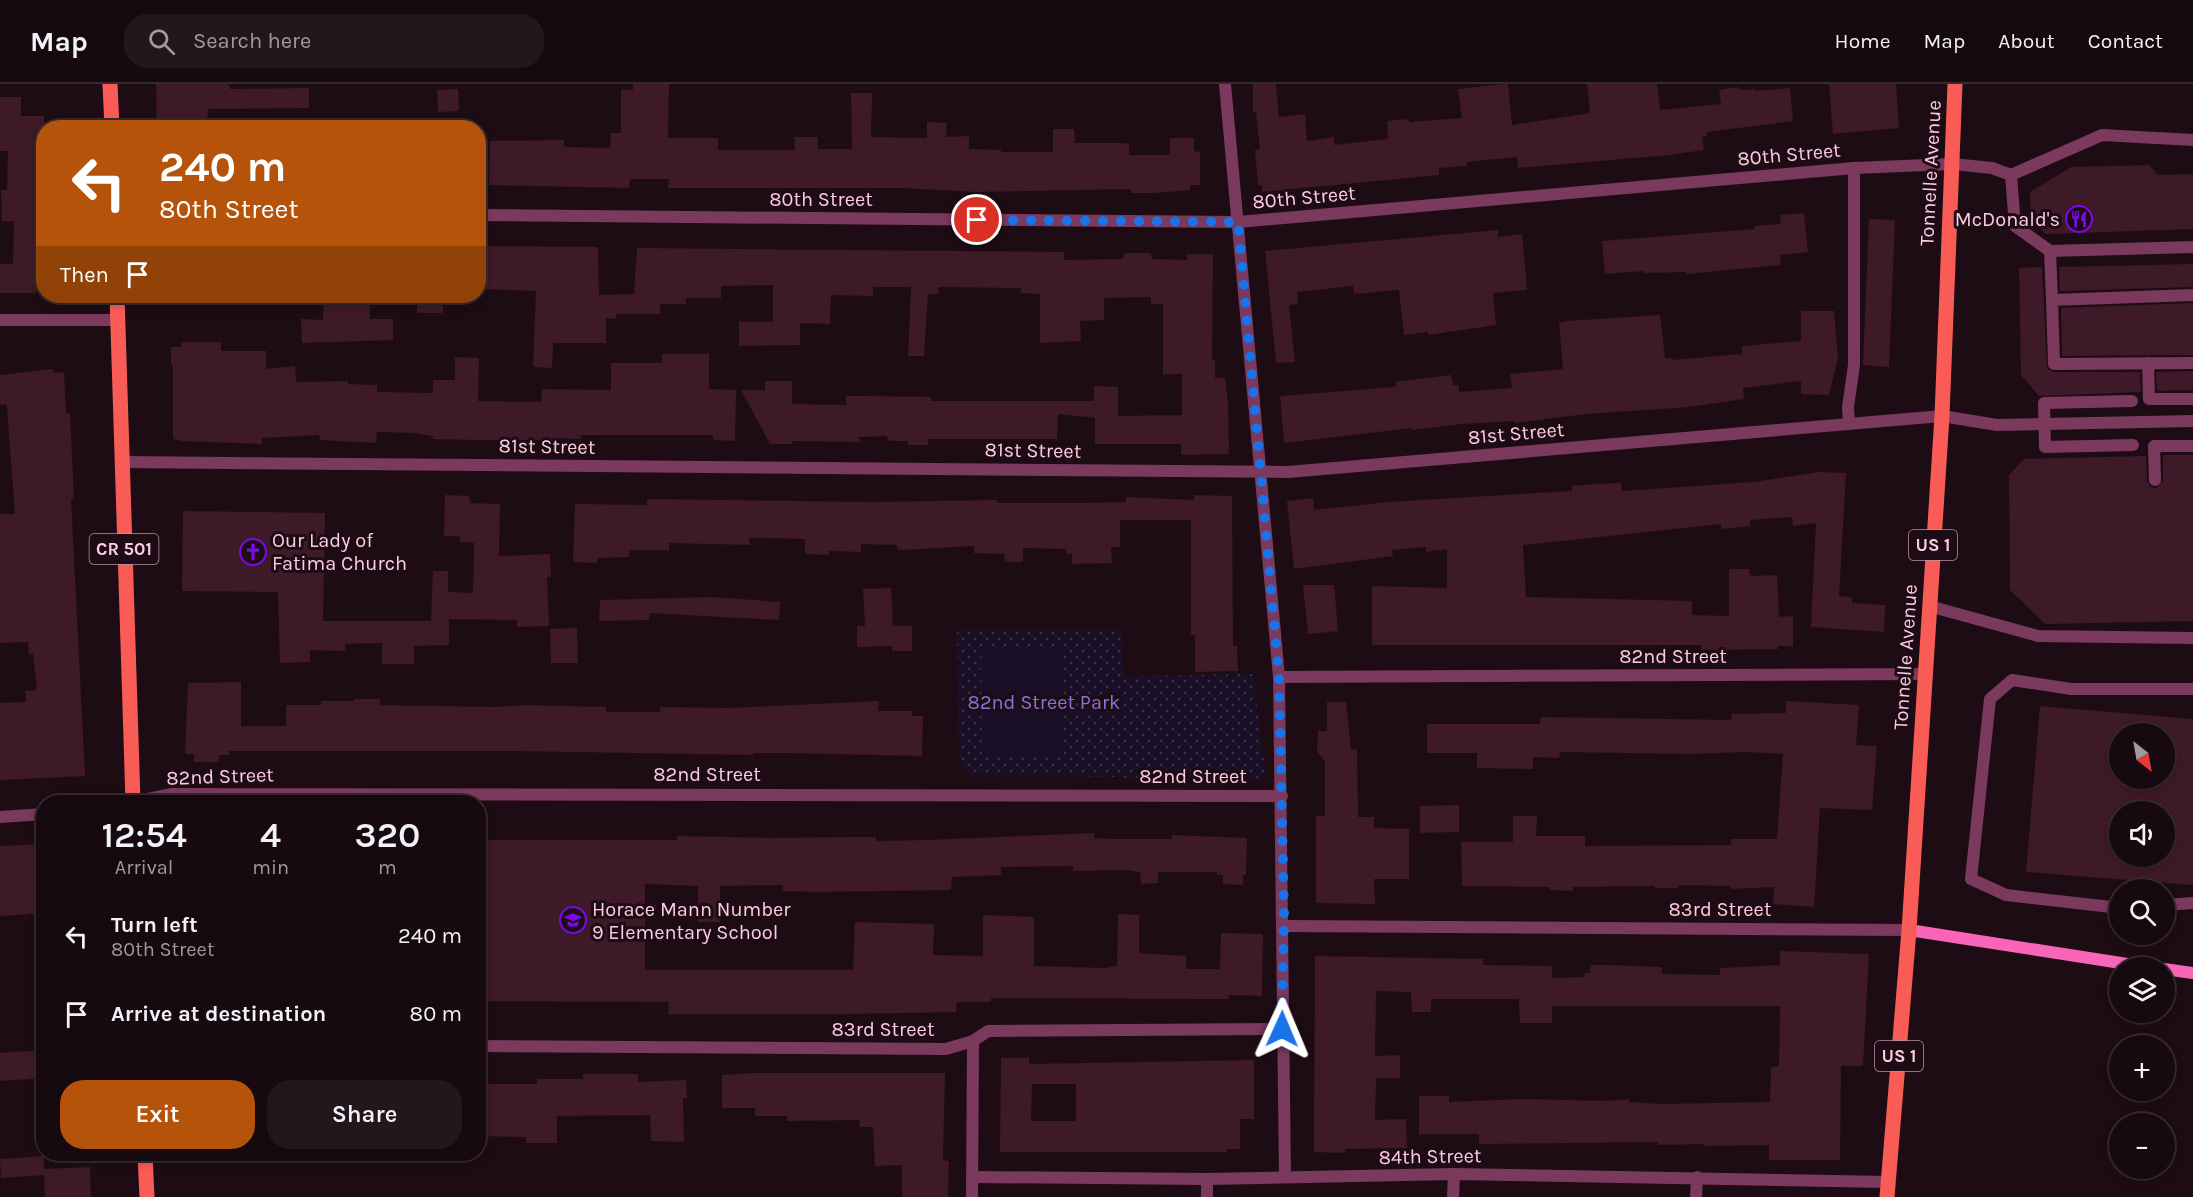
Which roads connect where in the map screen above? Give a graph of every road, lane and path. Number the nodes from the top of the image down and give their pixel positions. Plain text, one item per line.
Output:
1 (110, 84) edge
2 (1225, 84) edge
3 (1955, 84) edge
4 (112, 120) edge
5 (2193, 140) edge
6 (1952, 164) junction
7 (1854, 168) junction
8 (2011, 176) junction
9 (486, 216) edge
10 (1238, 222) junction
11 (2193, 247) edge
12 (2050, 251) junction
13 (2193, 295) edge
14 (2052, 300) junction
15 (117, 303) edge
16 (0, 320) edge
17 (117, 320) junction
18 (2148, 363) junction
19 (2193, 363) edge
20 (2193, 399) edge
21 (2132, 401) dead end
22 (1942, 416) junction
23 (2193, 421) edge
24 (1849, 424) junction
25 (2044, 424) junction
26 (2133, 445) dead end
27 (2193, 446) edge
28 (121, 462) junction
29 (1260, 472) junction
30 (2156, 480) dead end
31 (1929, 606) junction
32 (2193, 638) edge
33 (1924, 674) junction
34 (1279, 677) junction
35 (2193, 690) edge
36 (133, 795) edge
37 (167, 795) edge
38 (1282, 796) junction
39 (36, 815) edge
40 (0, 817) edge
41 (2193, 903) edge
42 (2175, 904) edge
43 (2109, 907) edge
44 (1284, 926) junction
45 (1910, 930) junction
46 (2109, 961) edge
47 (2175, 971) edge
48 (2193, 973) edge
49 (1282, 1029) junction
50 (974, 1041) junction
51 (486, 1046) edge
52 (145, 1161) edge
53 (1454, 1174) junction
54 (973, 1177) junction
55 (1697, 1177) junction
56 (1285, 1178) junction
57 (1207, 1179) junction
58 (1887, 1189) edge
59 (147, 1197) edge
60 (972, 1197) edge
61 (1207, 1197) edge
62 (1453, 1197) edge
63 (1696, 1197) edge

1 - 4 main road
2 - 10 street
3 - 6 main road, Tonnelle Avenue / US 1
5 - 8 street
6 - 7 street, 80th Street
6 - 8 street, 80th Street
6 - 22 main road, Tonnelle Avenue / US 1
7 - 10 street, 80th Street
7 - 24 street
8 - 12 street
9 - 10 street, 80th Street
10 - 29 street
11 - 12 street
12 - 14 street
13 - 14 street
14 - 18 street
15 - 17 main road, CR 501
16 - 17 street
17 - 28 main road, CR 501
18 - 19 street
18 - 20 street
21 - 25 street
22 - 24 street, 81st Street
22 - 25 street, 81st Street
22 - 31 main road, Tonnelle Avenue / US 1
23 - 25 street, 81st Street
24 - 29 street, 81st Street
25 - 26 street
27 - 30 street
28 - 29 street, 81st Street
28 - 36 main road, CR 501
29 - 34 street
31 - 32 street
31 - 33 main road, Tonnelle Avenue / US 1
33 - 34 street, 82nd Street
33 - 45 main road, Tonnelle Avenue / US 1
34 - 38 street
35 - 43 street
37 - 38 street, 82nd Street
38 - 44 street
39 - 40 street
41 - 42 street
44 - 45 street, 83rd Street
44 - 49 street
45 - 46 street, 83rd Street
45 - 58 main road, Tonnelle Avenue / US 1
47 - 48 street
49 - 50 street, 83rd Street
49 - 56 street
50 - 51 street, 83rd Street
50 - 54 street
52 - 59 main road
53 - 55 street, 84th Street
53 - 56 street, 84th Street
53 - 62 street
54 - 57 street, 84th Street
54 - 60 street
55 - 58 street, 84th Street
55 - 63 street
56 - 57 street, 84th Street
57 - 61 street

